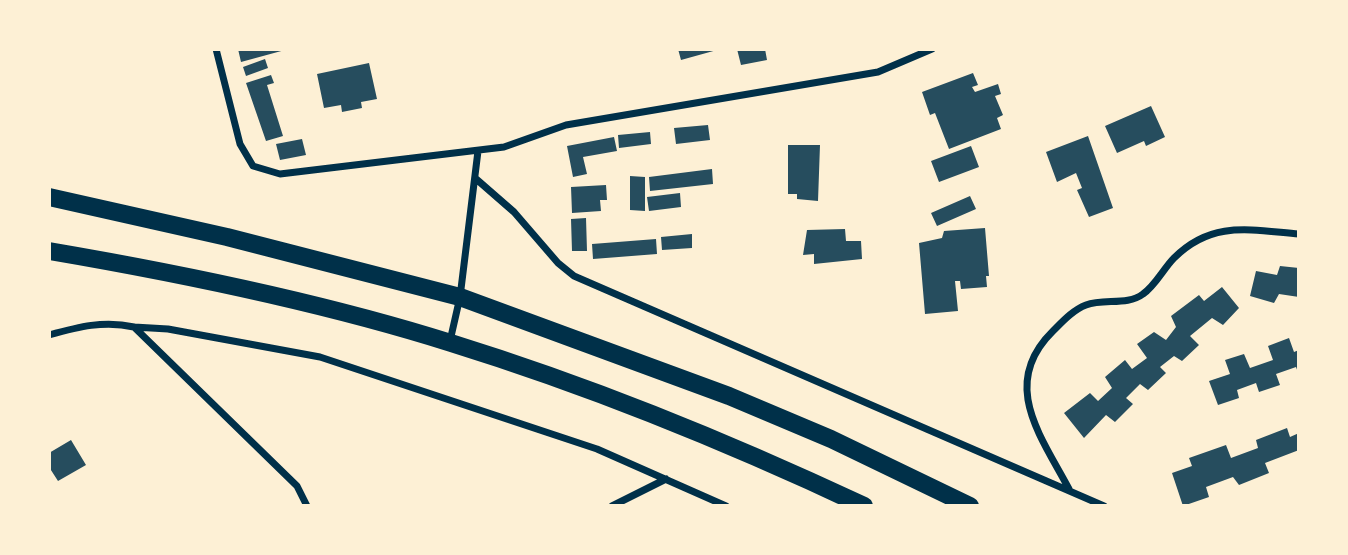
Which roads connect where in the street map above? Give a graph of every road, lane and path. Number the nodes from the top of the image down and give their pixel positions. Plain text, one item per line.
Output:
1 (216, 49) edge
2 (932, 49) edge
3 (478, 151) junction
4 (475, 178) junction
5 (49, 197) edge
6 (1299, 234) edge
7 (49, 251) edge
8 (460, 297) junction
9 (134, 327) junction
10 (49, 335) edge
11 (449, 342) junction
12 (666, 479) junction
13 (1069, 490) junction
14 (307, 506) edge
15 (612, 506) edge
16 (726, 506) edge
17 (864, 506) edge
18 (970, 506) edge
19 (1104, 506) edge

1 - 3 street
2 - 3 street
3 - 4 street
4 - 8 street
4 - 13 street
5 - 8 main road
6 - 13 street
7 - 11 main road
8 - 11 street
8 - 18 main road
9 - 10 street
9 - 12 street
9 - 14 street
11 - 17 main road
12 - 15 street
12 - 16 street
13 - 19 street

